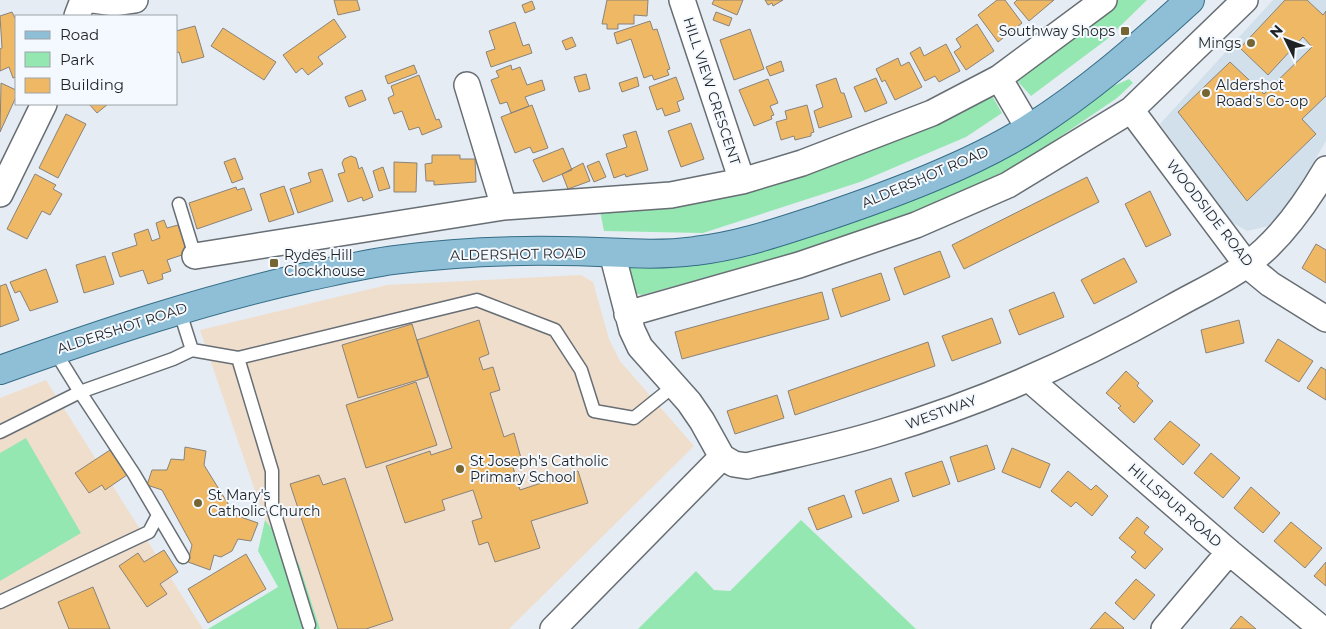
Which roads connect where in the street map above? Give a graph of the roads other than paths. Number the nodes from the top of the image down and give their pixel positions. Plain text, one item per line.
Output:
1 (83, 0) edge
2 (93, 0) edge
3 (135, 0) edge
4 (682, 0) edge
5 (1104, 0) edge
6 (1190, 0) edge
7 (1245, 0) edge
8 (77, 15) edge
9 (999, 78) junction
10 (467, 85) dead end
11 (44, 105) edge
12 (1131, 110) junction
13 (1029, 129) junction
14 (1326, 169) edge
15 (742, 181) junction
16 (0, 194) edge
17 (179, 204) dead end
18 (504, 207) junction
19 (612, 253) junction
20 (195, 256) joint
21 (1247, 265) junction
22 (179, 309) junction
23 (627, 314) junction
24 (1326, 319) edge
25 (54, 350) junction
26 (192, 350) junction
27 (238, 358) junction
28 (0, 370) edge
29 (1029, 379) junction
30 (675, 385) junction
31 (80, 392) junction
32 (0, 432) edge
33 (722, 457) junction
34 (158, 514) junction
35 (1229, 552) junction
36 (183, 556) dead end
37 (0, 602) edge
38 (309, 625) dead end
39 (553, 629) edge
40 (1164, 629) edge
41 (1322, 629) edge

1 - 8 street
2 - 3 street
4 - 15 street, HILL VIEW CRESCENT
5 - 9 street
6 - 13 main road, ALDERSHOT ROAD
7 - 12 street
9 - 13 street
9 - 15 street
10 - 18 street
11 - 16 street
12 - 21 street, WOODSIDE ROAD
12 - 23 street
13 - 19 main road, ALDERSHOT ROAD
14 - 21 street, WESTWAY
15 - 18 street
17 - 20 lane
18 - 20 street
19 - 22 main road, ALDERSHOT ROAD
19 - 23 street
21 - 24 street, WOODSIDE ROAD
21 - 29 street, WESTWAY
22 - 25 main road, ALDERSHOT ROAD
22 - 26 lane
23 - 30 street
25 - 28 main road, ALDERSHOT ROAD
25 - 31 lane
26 - 27 lane
26 - 31 lane
27 - 30 lane
27 - 38 lane
29 - 33 street, WESTWAY
29 - 35 street, HILLSPUR ROAD
30 - 33 street
31 - 32 lane
31 - 34 lane
33 - 39 street
34 - 36 lane
34 - 37 lane
35 - 40 street
35 - 41 street, HILLSPUR ROAD

